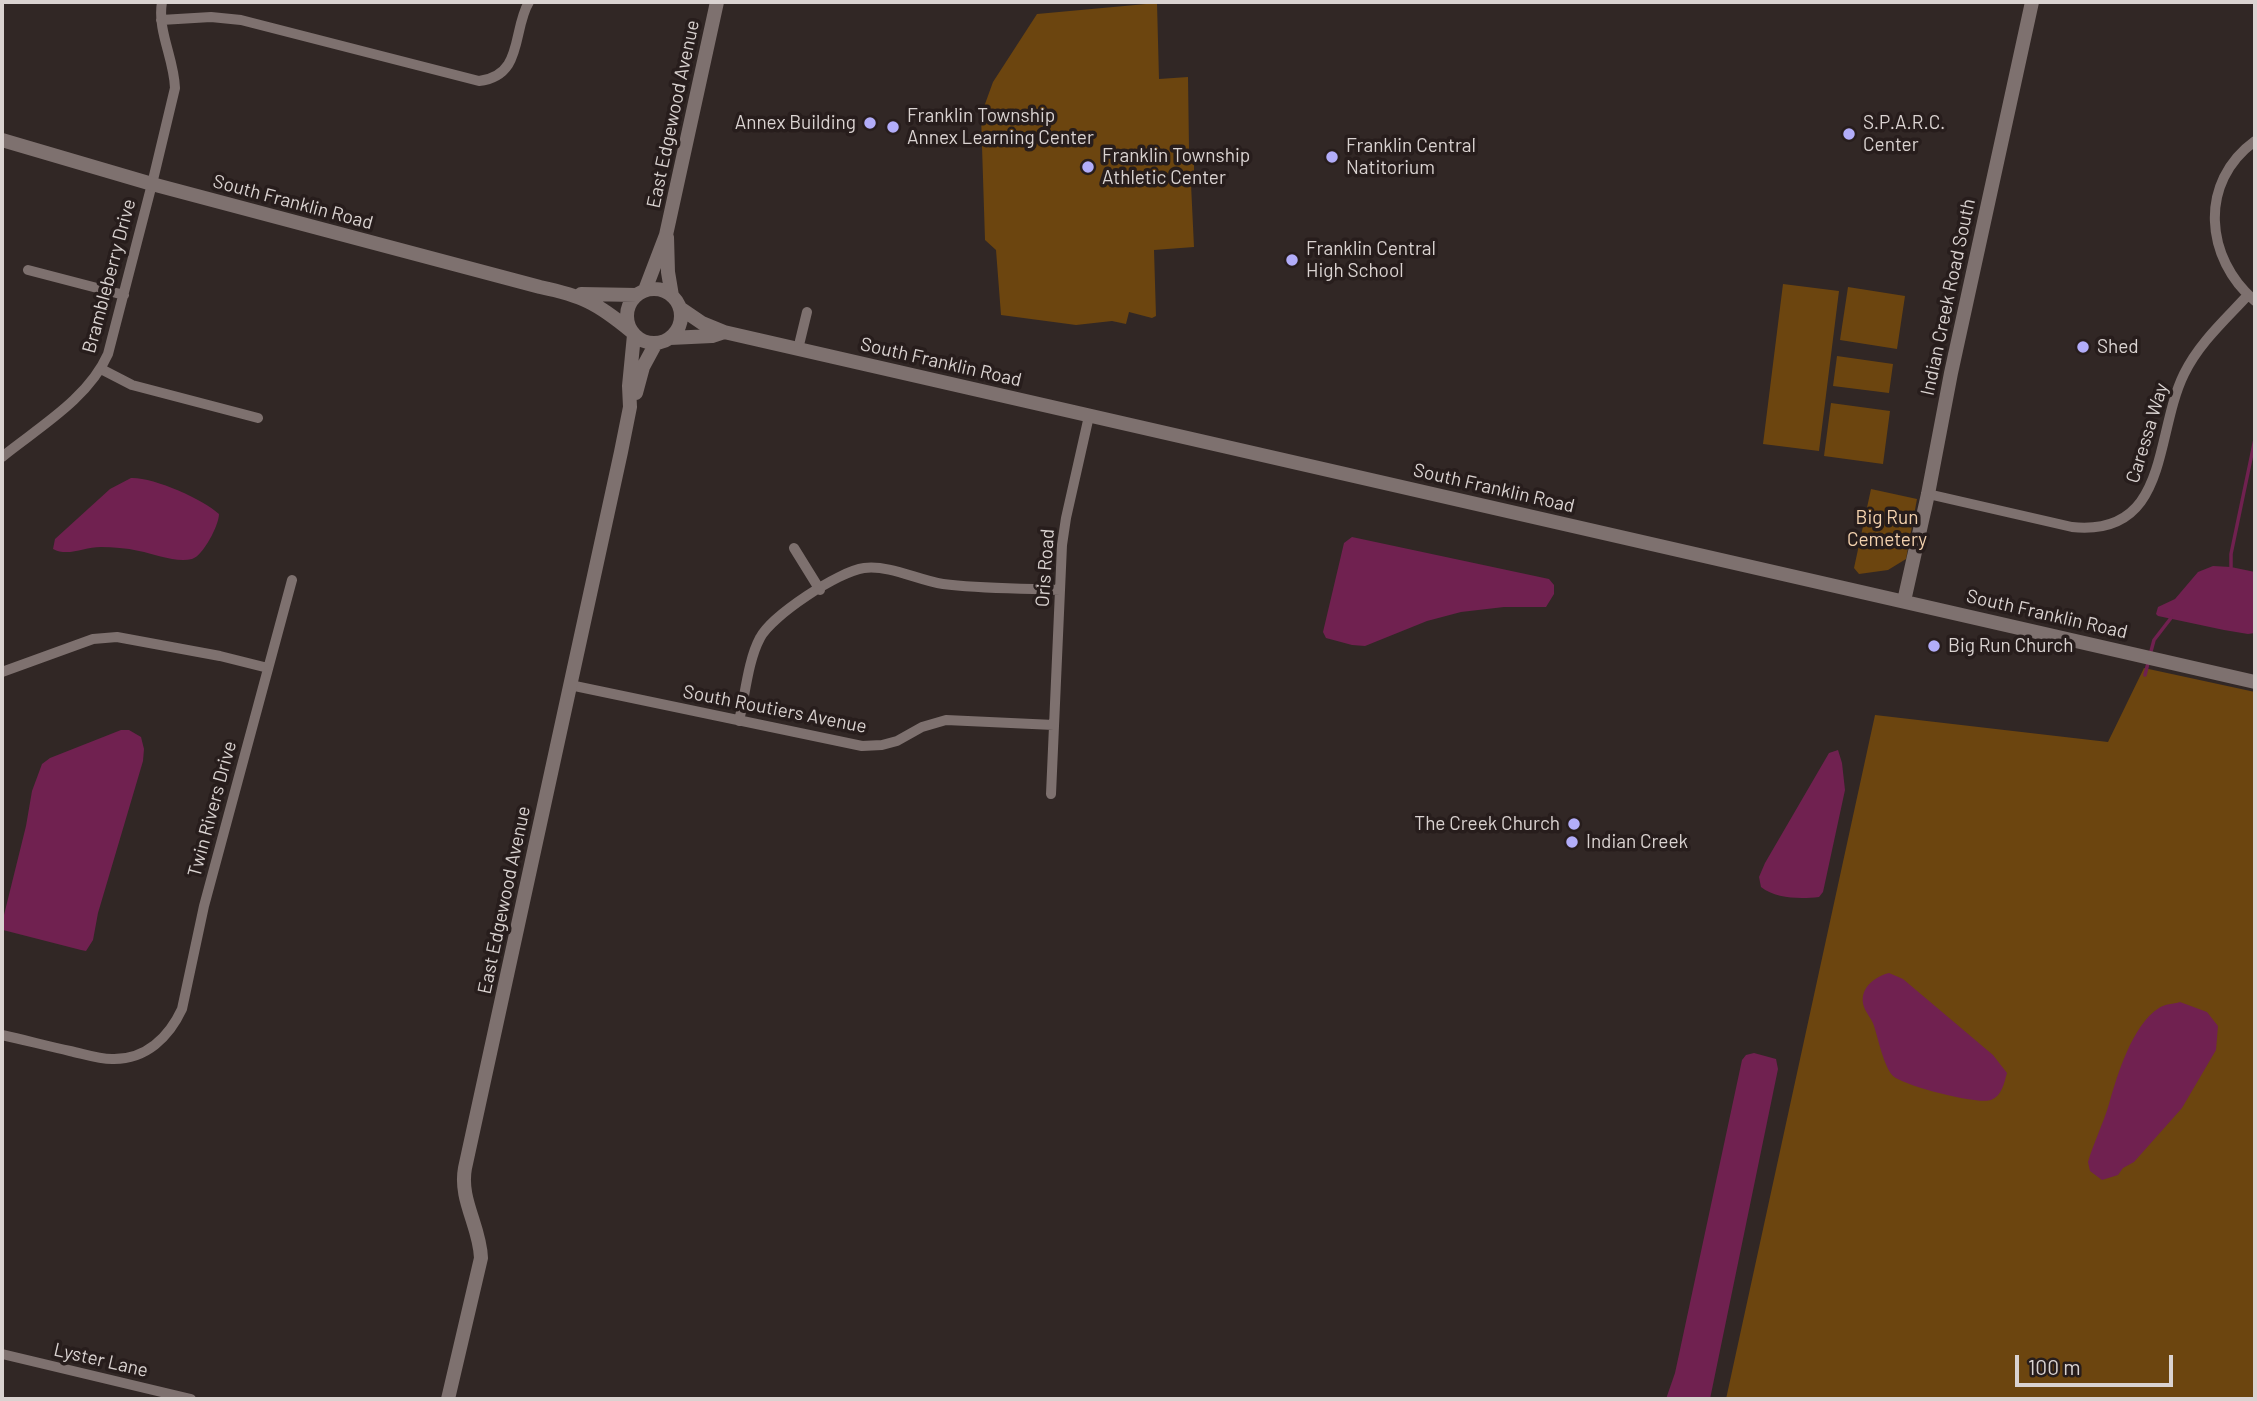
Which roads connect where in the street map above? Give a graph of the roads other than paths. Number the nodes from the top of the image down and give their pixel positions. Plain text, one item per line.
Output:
1 (162, 2) edge
2 (529, 2) edge
3 (718, 2) edge
4 (2032, 2) edge
5 (161, 20) junction
6 (2, 140) edge
7 (2252, 144) edge
8 (152, 184) junction
9 (666, 235) junction
10 (28, 270) dead end
11 (641, 293) junction
12 (124, 295) junction
13 (576, 295) junction
14 (2251, 298) edge
15 (676, 302) junction
16 (807, 312) dead end
17 (724, 332) junction
18 (633, 333) junction
19 (663, 341) junction
20 (798, 349) junction
21 (101, 369) junction
22 (630, 407) junction
23 (1089, 416) junction
24 (258, 418) dead end
25 (2, 457) edge
26 (1928, 494) junction
27 (794, 548) dead end
28 (292, 580) dead end
29 (820, 590) junction
30 (1060, 590) junction
31 (1904, 601) junction
32 (268, 668) junction
33 (2, 672) edge
34 (2255, 681) edge
35 (570, 685) junction
36 (739, 721) junction
37 (1054, 725) junction
38 (1051, 794) dead end
39 (2, 1035) edge
40 (2, 1354) edge
41 (191, 1399) edge
42 (448, 1399) edge

1 - 5 street, Brambleberry Drive
2 - 5 street
3 - 9 main road, East Edgewood Avenue
4 - 26 main road, Indian Creek Road South
5 - 8 street, Brambleberry Drive
6 - 8 main road, South Franklin Road
7 - 14 street
8 - 12 street, Brambleberry Drive
8 - 13 main road, South Franklin Road
9 - 11 main road
9 - 15 main road
10 - 12 street
11 - 13 main road, South Franklin Road
11 - 15 main road
11 - 18 main road
12 - 21 street, Brambleberry Drive
13 - 18 main road, South Franklin Road
14 - 26 street, Caressa Way
15 - 17 main road, South Franklin Road
15 - 19 main road
16 - 20 street
17 - 19 main road, South Franklin Road
17 - 20 main road, South Franklin Road
18 - 19 main road
18 - 22 main road
19 - 22 main road
20 - 23 main road, South Franklin Road
21 - 24 street
21 - 25 street, Brambleberry Drive
22 - 35 main road, East Edgewood Avenue
23 - 30 street, Oris Road
23 - 31 main road, South Franklin Road
26 - 31 main road, Indian Creek Road South
27 - 29 street
28 - 32 street, Twin Rivers Drive
29 - 30 street
29 - 36 street
30 - 37 street, Oris Road
31 - 34 main road, South Franklin Road
32 - 33 street
32 - 39 street, Twin Rivers Drive
35 - 36 street, South Routiers Avenue
35 - 42 main road, East Edgewood Avenue
36 - 37 street, South Routiers Avenue
37 - 38 street, Oris Road
40 - 41 street, Lyster Lane

